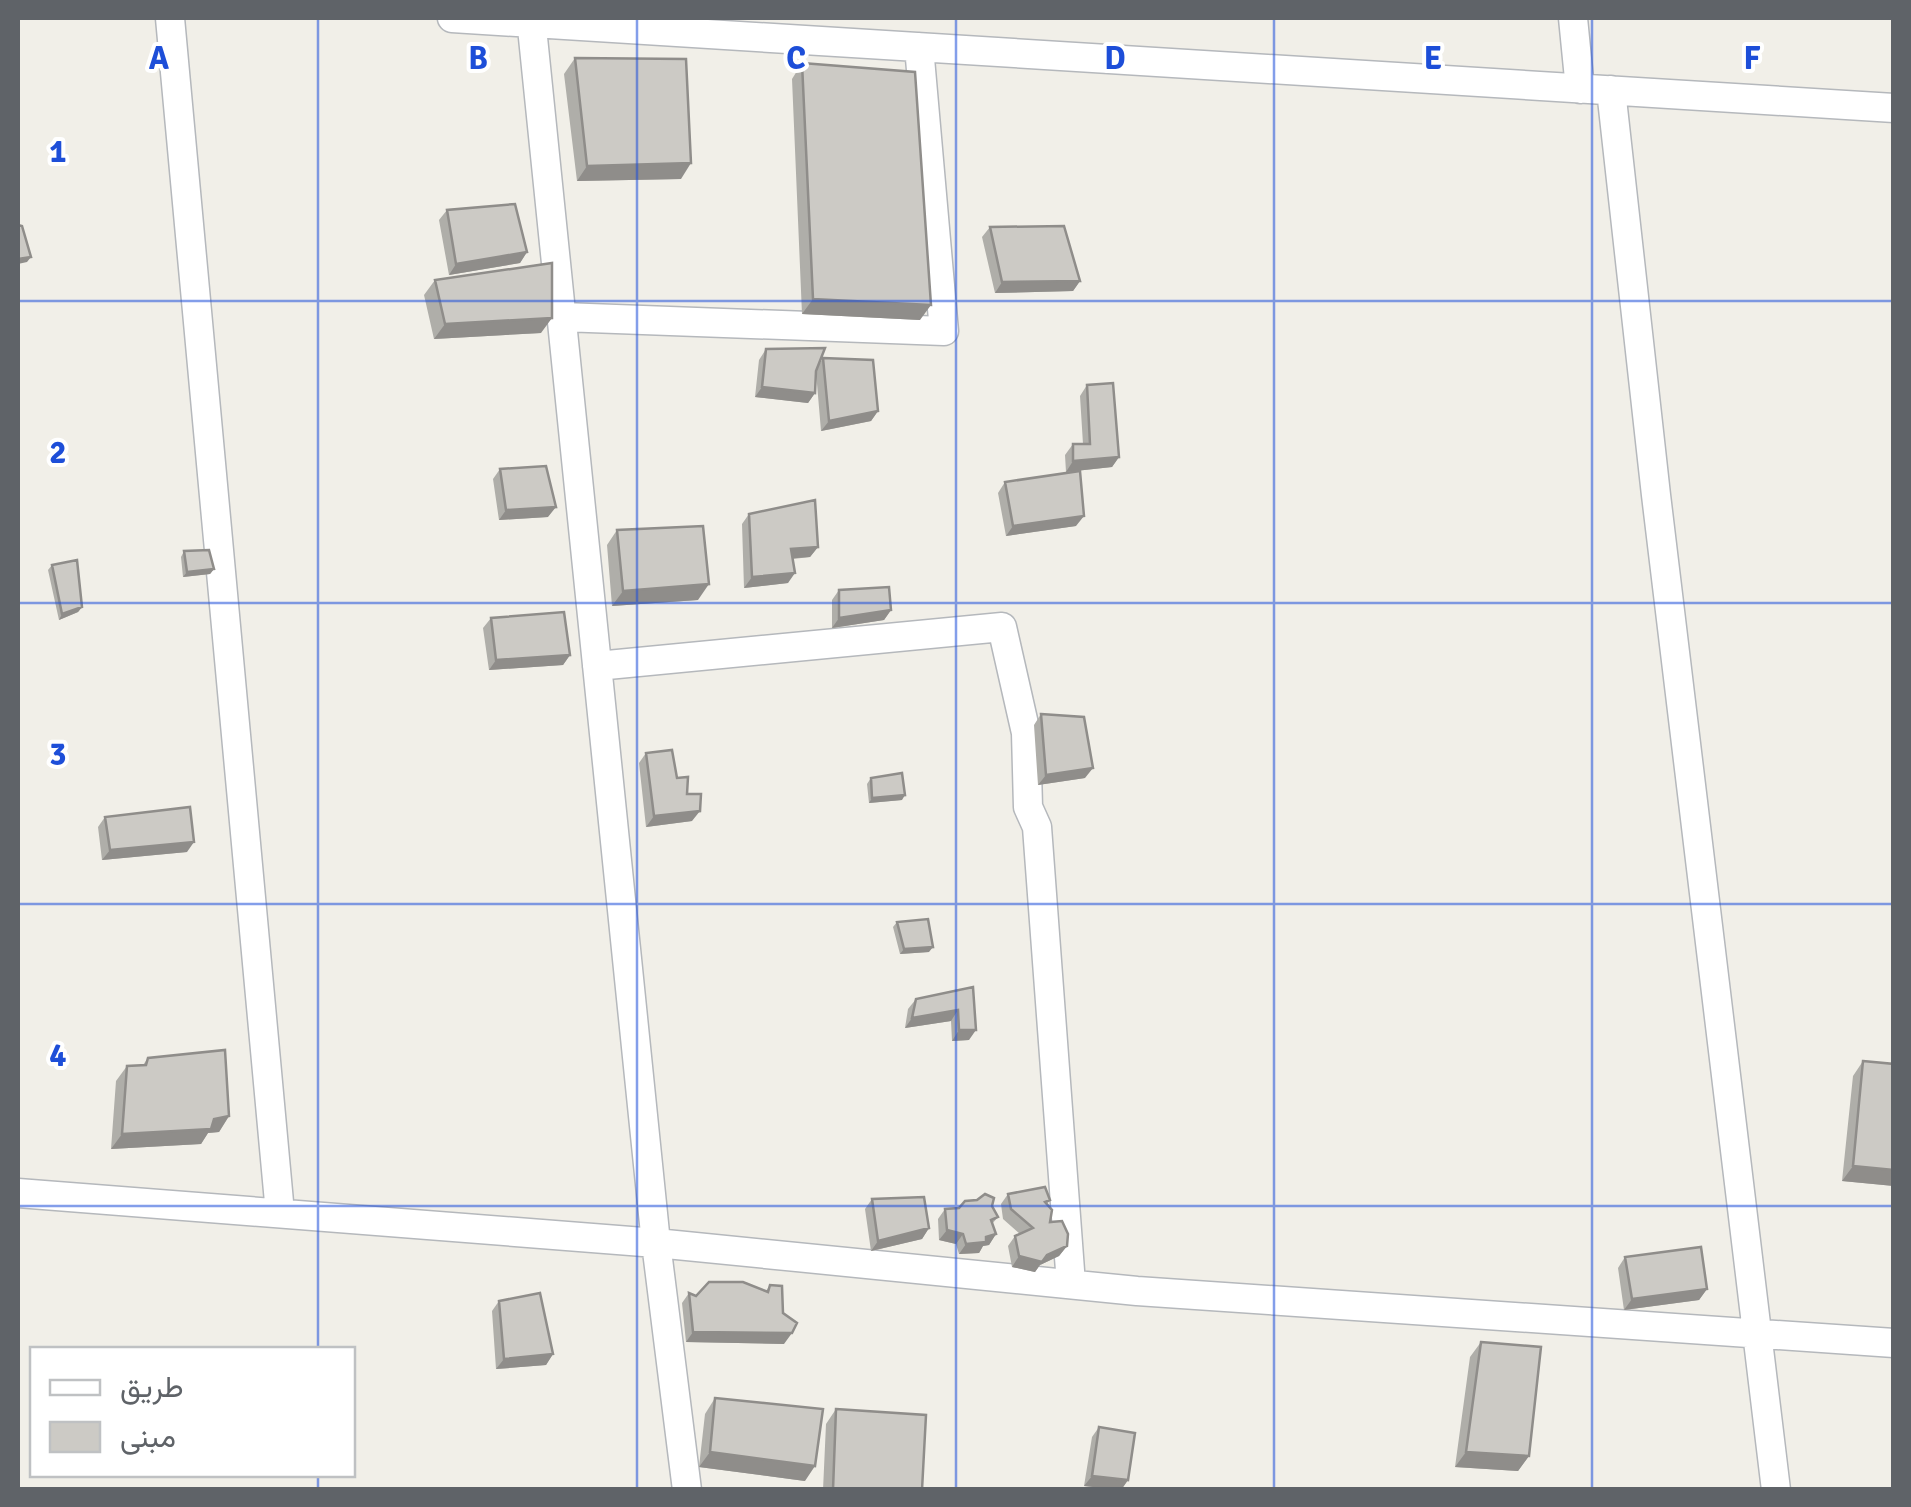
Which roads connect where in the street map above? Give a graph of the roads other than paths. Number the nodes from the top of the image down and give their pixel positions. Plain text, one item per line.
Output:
1 (170, 18) edge
2 (452, 18) edge
3 (1573, 18) edge
4 (532, 20) edge
5 (919, 47) junction
6 (1580, 89) junction
7 (1611, 90) junction
8 (1894, 108) edge
9 (562, 316) junction
10 (598, 666) junction
11 (18, 1193) edge
12 (280, 1214) junction
13 (656, 1242) junction
14 (1071, 1284) junction
15 (1757, 1333) junction
16 (1894, 1343) edge
17 (687, 1490) edge
18 (1776, 1490) edge

1 - 12 street
2 - 4 street
3 - 6 street
4 - 5 street
4 - 9 street
5 - 6 street
5 - 9 street
6 - 7 street
7 - 8 street
7 - 15 street
9 - 10 street
10 - 13 street
10 - 14 street
11 - 12 street
12 - 13 street
13 - 14 street
13 - 17 street
14 - 15 street
15 - 16 street
15 - 18 street

